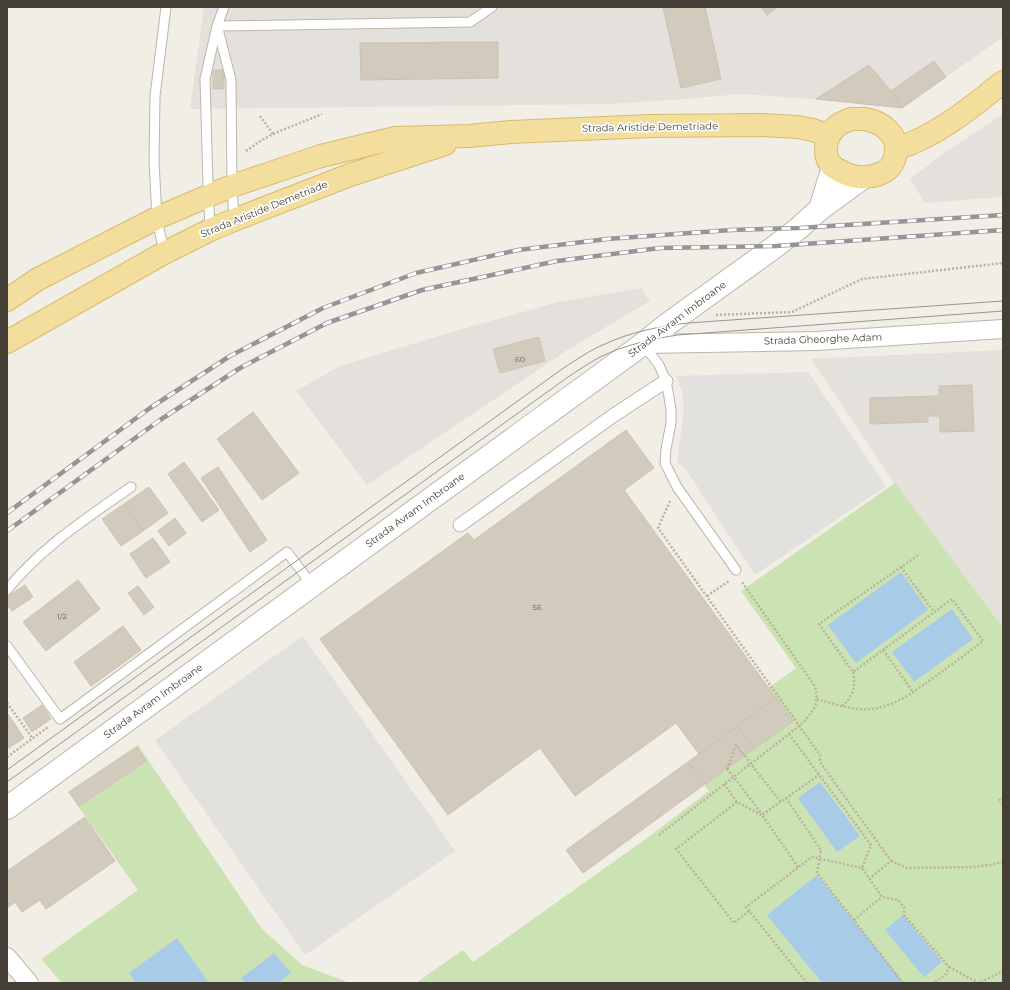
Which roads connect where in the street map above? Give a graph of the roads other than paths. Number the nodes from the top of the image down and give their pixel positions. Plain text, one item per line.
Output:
1 (166, 7) edge
2 (224, 7) edge
3 (492, 7) edge
4 (217, 26) junction
5 (1003, 82) edge
6 (469, 136) junction
7 (829, 136) junction
8 (896, 148) junction
9 (833, 167) junction
10 (864, 177) junction
11 (232, 186) junction
12 (208, 196) junction
13 (820, 209) junction
14 (157, 218) junction
15 (234, 220) junction
16 (210, 230) junction
17 (164, 253) junction
18 (7, 300) edge
19 (1003, 329) edge
20 (7, 342) edge
21 (643, 344) junction
22 (666, 381) junction
23 (130, 487) dead end
24 (460, 525) dead end
25 (736, 572) road end
26 (312, 585) junction
27 (7, 590) edge
28 (7, 646) edge
29 (7, 808) edge
30 (7, 957) edge
31 (29, 983) edge

1 - 14 lane
2 - 4 lane
3 - 4 lane
4 - 11 lane
4 - 12 lane
5 - 8 main road
6 - 7 main road, Strada Aristide Demetriade
6 - 11 main road, Strada Aristide Demetriade
6 - 15 main road, Strada Aristide Demetriade
7 - 8 main road
7 - 9 main road
8 - 10 main road
9 - 10 main road
9 - 13 street
10 - 13 street, Strada Avram Imbroane
11 - 12 main road, Strada Aristide Demetriade
11 - 15 lane
12 - 14 main road, Strada Aristide Demetriade
12 - 16 lane
13 - 21 street, Strada Avram Imbroane
14 - 17 lane
14 - 18 main road, Strada Aristide Demetriade
15 - 16 main road, Strada Aristide Demetriade
16 - 17 main road, Strada Aristide Demetriade
17 - 20 main road, Strada Aristide Demetriade
19 - 21 street, Strada Gheorghe Adam
21 - 22 lane
21 - 26 street, Strada Avram Imbroane
22 - 24 street
22 - 25 lane
23 - 27 lane
26 - 28 lane
26 - 29 street, Strada Avram Imbroane
30 - 31 street

